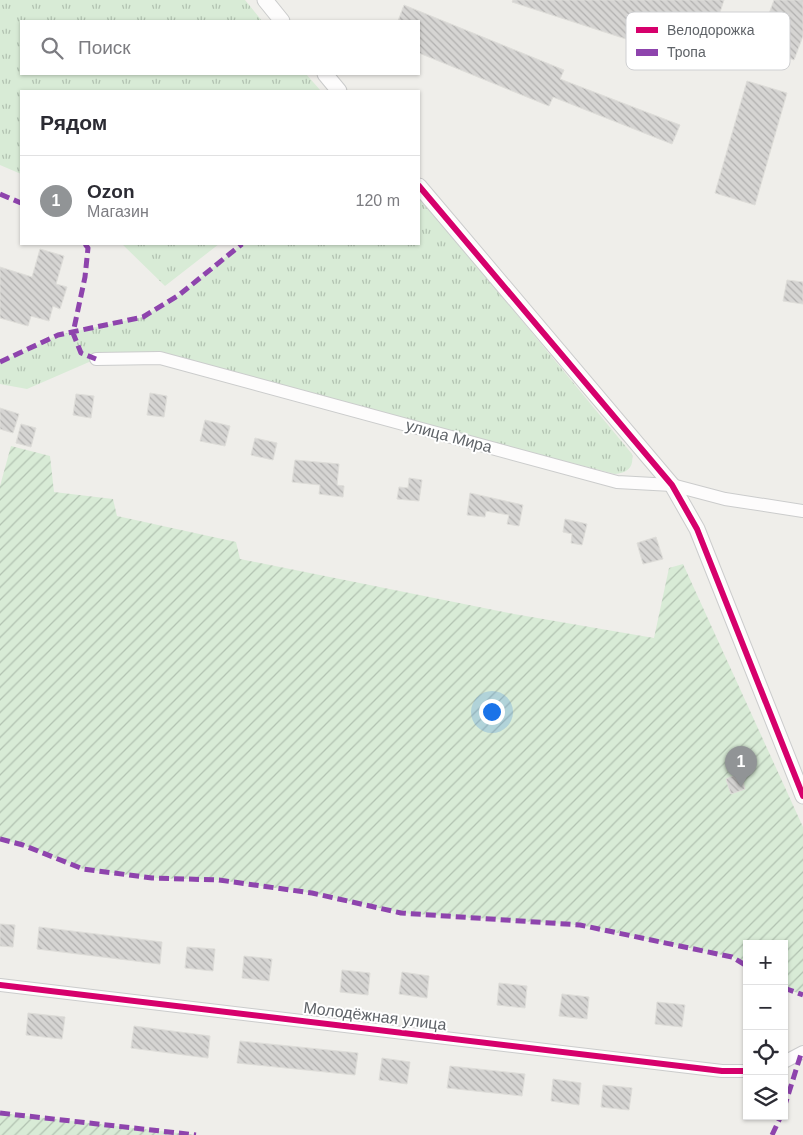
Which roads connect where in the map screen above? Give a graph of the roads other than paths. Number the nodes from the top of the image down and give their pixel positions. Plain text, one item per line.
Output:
1 (265, 0) edge
2 (281, 20) edge
3 (326, 75) edge
4 (338, 90) edge
5 (420, 187) edge
6 (96, 359) dead end
7 (672, 485) junction
8 (803, 511) edge
9 (803, 796) edge
10 (0, 985) edge
11 (803, 1052) edge
12 (788, 1060) edge
13 (743, 1072) edge

1 - 2 street
3 - 4 street
5 - 7 street
6 - 7 street, улица Мира
7 - 8 street, улица Мира
7 - 9 street
10 - 13 street, Молодёжная улица
11 - 12 street

